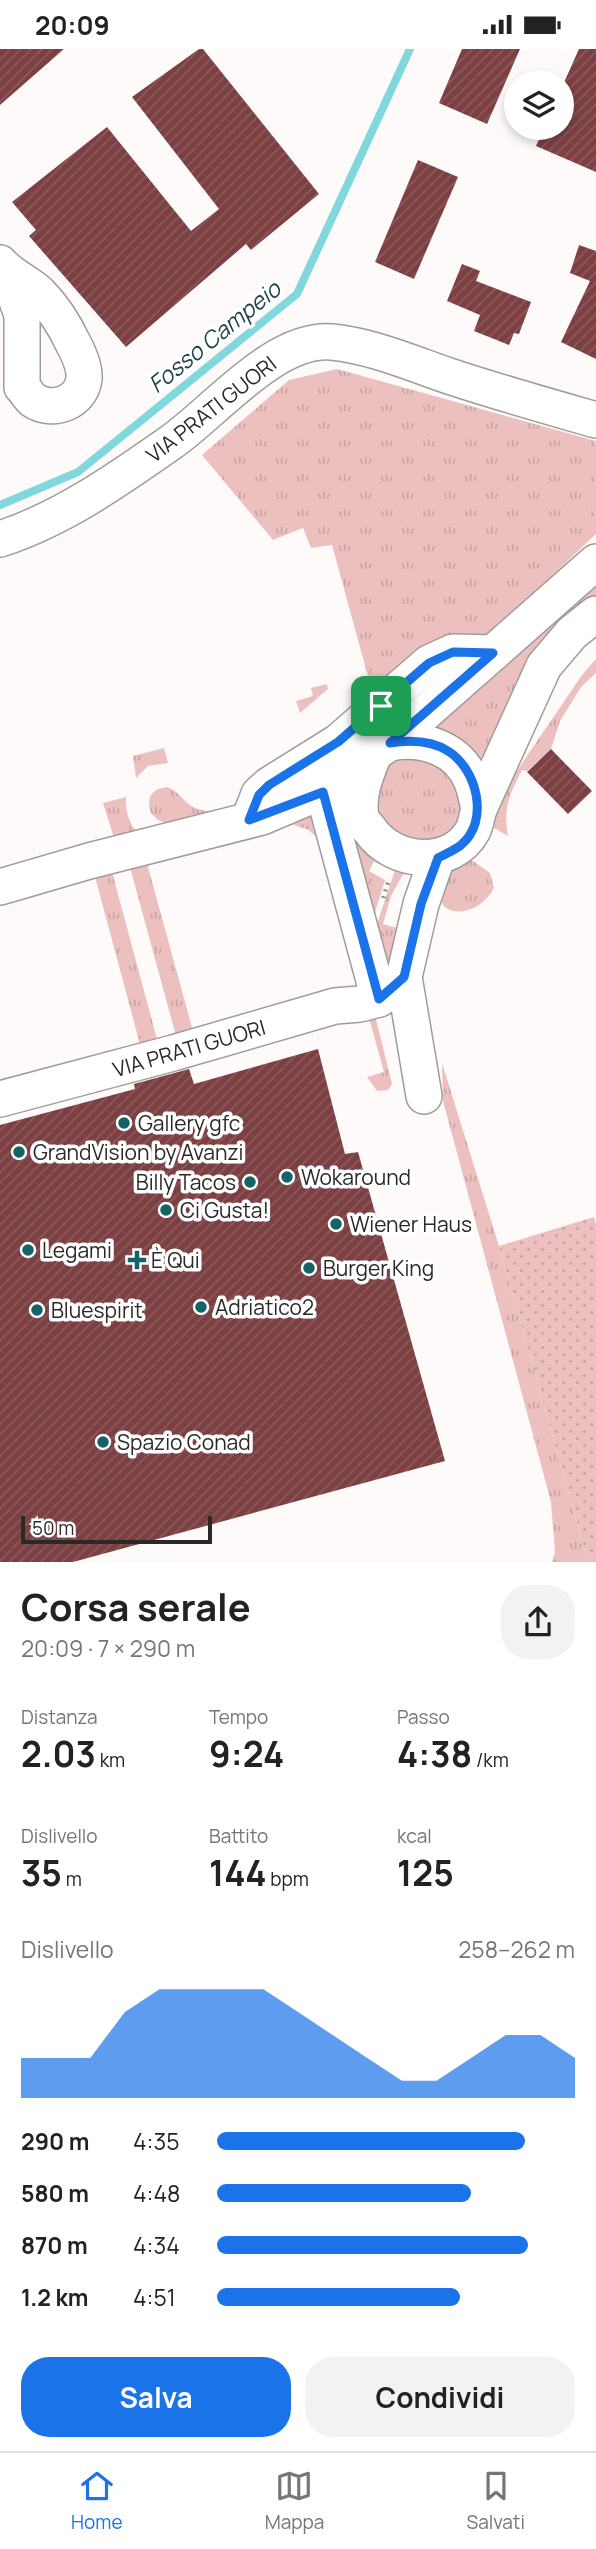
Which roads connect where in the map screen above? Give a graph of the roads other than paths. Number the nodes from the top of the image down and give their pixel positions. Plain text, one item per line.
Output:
1 (596, 420) edge
2 (0, 539) edge
3 (596, 562) edge
4 (596, 614) edge
5 (493, 653) junction
6 (382, 748) junction
7 (323, 792) junction
8 (478, 809) junction
9 (249, 820) junction
10 (438, 858) junction
11 (0, 887) edge
12 (391, 988) junction
13 (424, 1096) dead end
14 (0, 1099) edge

1 - 2 street, VIA PRATI GUORI
3 - 5 street
4 - 8 street
5 - 6 street
5 - 9 street
6 - 7 street
6 - 8 street
6 - 10 street
7 - 9 street
7 - 12 street
8 - 10 street
9 - 11 street
10 - 12 street
12 - 13 street
12 - 14 street, VIA PRATI GUORI

